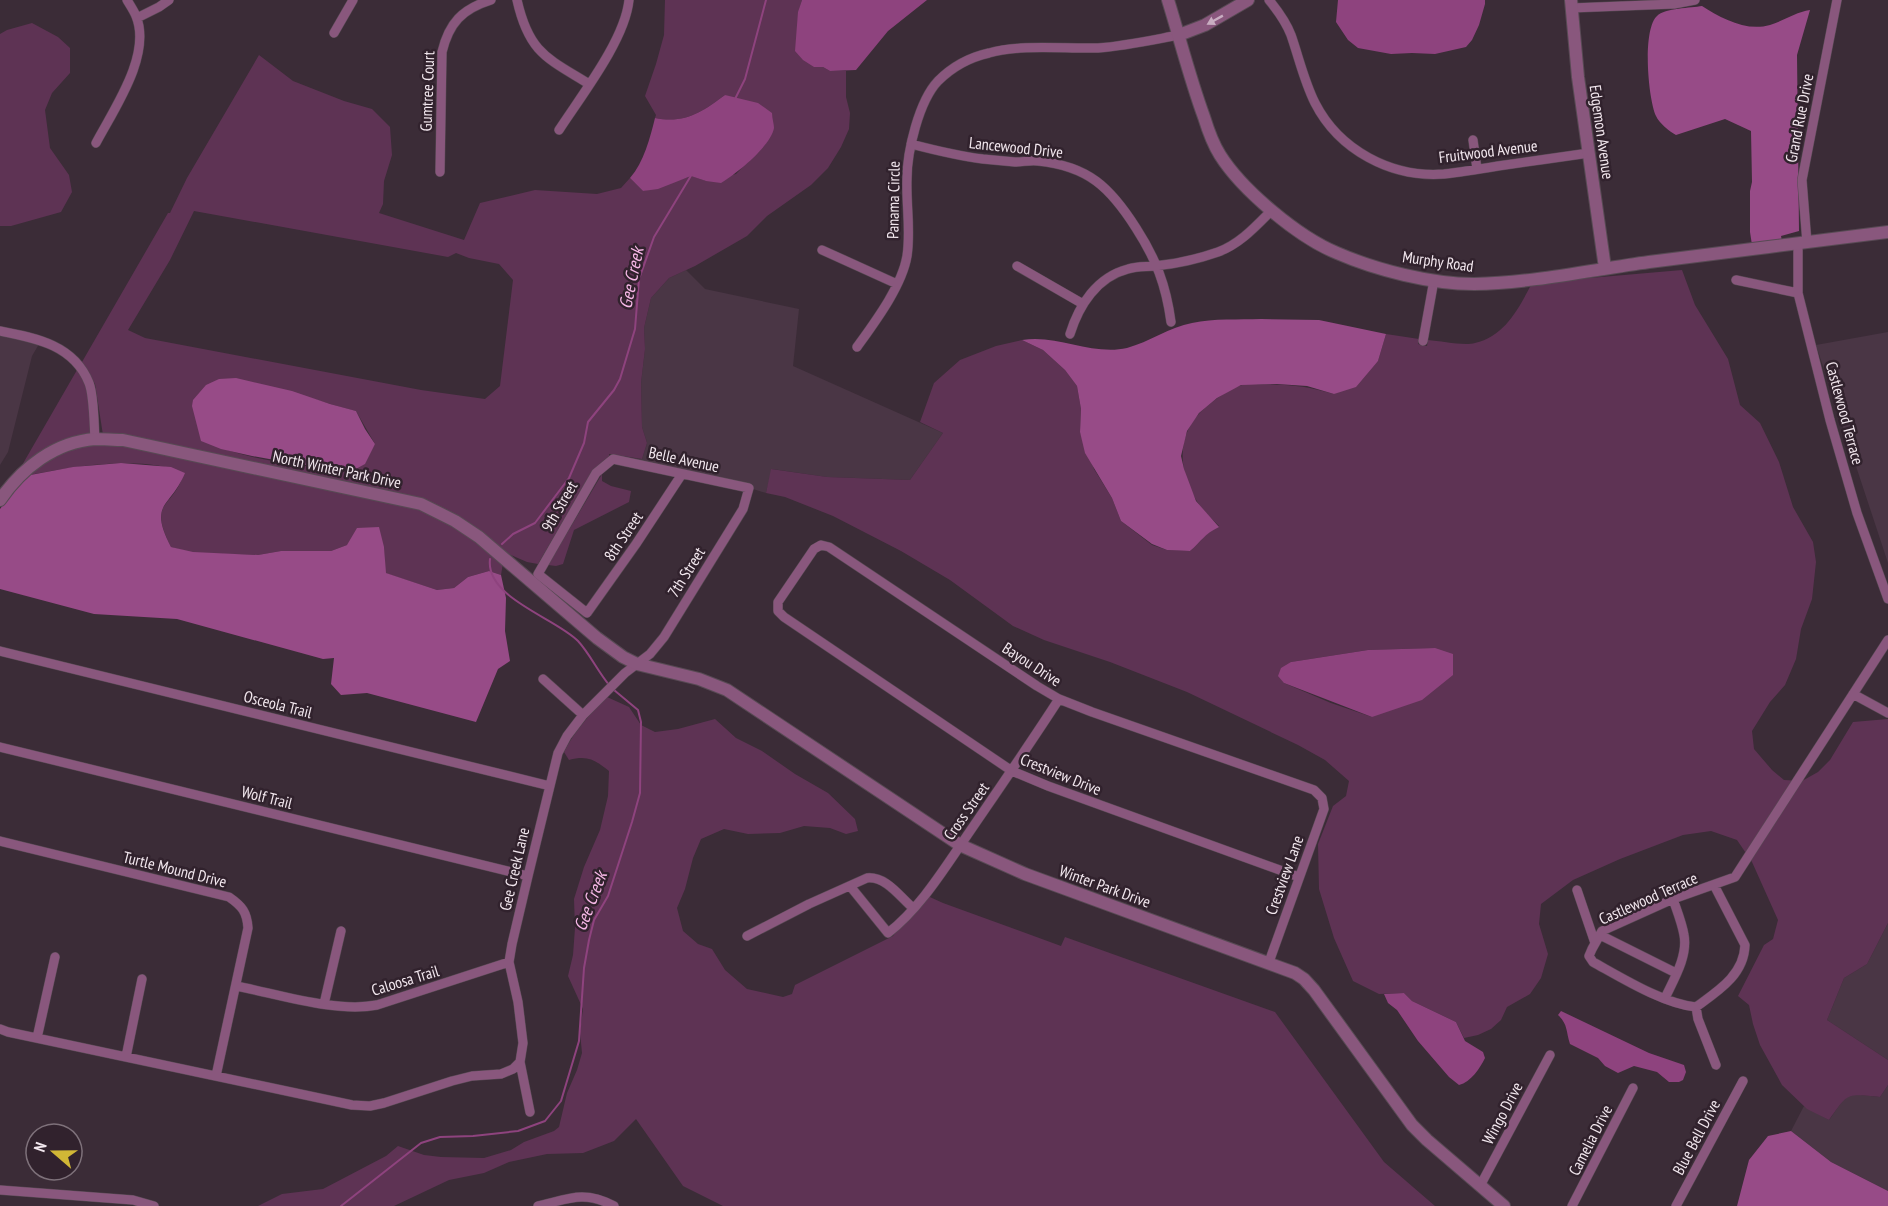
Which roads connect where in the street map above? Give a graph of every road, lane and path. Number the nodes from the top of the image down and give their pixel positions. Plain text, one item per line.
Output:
1 (127, 0) edge
2 (169, 0) edge
3 (353, 0) edge
4 (491, 0) edge
5 (517, 0) edge
6 (629, 0) edge
7 (1168, 0) edge
8 (1248, 0) edge
9 (1269, 0) edge
10 (1695, 0) edge
11 (1837, 0) edge
12 (1571, 4) edge
13 (137, 18) junction
14 (334, 33) dead end
15 (1179, 35) junction
16 (589, 84) junction
17 (558, 130) dead end
18 (1473, 140) dead end
19 (96, 143) dead end
20 (910, 144) junction
21 (1589, 153) junction
22 (1477, 169) junction
23 (440, 172) dead end
24 (1272, 210) junction
25 (1888, 232) edge
26 (1802, 243) junction
27 (822, 250) dead end
28 (1017, 266) dead end
29 (1158, 266) junction
30 (1605, 268) junction
31 (1434, 280) junction
32 (1736, 280) dead end
33 (897, 284) junction
34 (1798, 293) junction
35 (1083, 304) junction
36 (1171, 322) dead end
37 (0, 330) edge
38 (1070, 334) dead end
39 (1424, 341) dead end
40 (857, 347) dead end
41 (95, 439) junction
42 (613, 459) joint
43 (682, 474) junction
44 (748, 488) joint
45 (0, 500) edge
46 (1888, 598) edge
47 (778, 611) joint
48 (587, 613) joint
49 (1888, 640) edge
50 (0, 651) edge
51 (637, 664) junction
52 (543, 679) dead end
53 (1853, 694) junction
54 (1059, 699) junction
55 (1888, 713) edge
56 (583, 715) junction
57 (0, 747) edge
58 (1012, 771) junction
59 (549, 786) junction
60 (1322, 798) joint
61 (0, 841) edge
62 (960, 845) junction
63 (528, 876) junction
64 (1299, 877) junction
65 (1714, 885) junction
66 (850, 886) junction
67 (1577, 890) dead end
68 (1673, 899) junction
69 (913, 908) junction
70 (340, 932) dead end
71 (747, 936) dead end
72 (1598, 939) junction
73 (55, 957) dead end
74 (509, 962) junction
75 (1269, 962) junction
76 (1676, 974) junction
77 (142, 979) dead end
78 (236, 986) junction
79 (1665, 998) junction
80 (324, 1004) junction
81 (1696, 1007) junction
82 (0, 1029) edge
83 (37, 1038) junction
84 (1550, 1055) dead end
85 (126, 1057) junction
86 (520, 1062) junction
87 (1716, 1065) dead end
88 (216, 1076) junction
89 (1743, 1081) dead end
90 (1633, 1088) dead end
91 (530, 1112) dead end
92 (1480, 1186) junction
93 (0, 1190) edge
94 (154, 1206) edge
95 (538, 1206) edge
96 (614, 1206) edge
97 (1504, 1206) edge
98 (1572, 1206) edge
99 (1676, 1206) edge

1 - 13 street
2 - 13 street
3 - 14 street
4 - 23 street, Gumtree Court
5 - 16 street
6 - 16 street
7 - 15 street, Murphy Road
8 -> 15 street
9 - 22 street, Fruitwood Avenue
10 - 12 street
11 - 26 street, Grand Rue Drive
12 - 21 street, Edgemon Avenue
13 - 19 street
15 - 20 street, Panama Circle
15 - 24 street, Murphy Road
16 - 17 street
18 - 22 street
20 - 29 street, Lancewood Drive
20 - 33 street, Panama Circle
21 - 22 street, Fruitwood Avenue
21 - 30 street, Edgemon Avenue
24 - 29 street
24 - 31 street, Murphy Road
25 - 26 street, Murphy Road
26 - 30 street, Murphy Road
26 - 34 street, Grand Rue Drive
27 - 33 street
28 - 35 street
29 - 35 street
29 - 36 street, Lancewood Drive
30 - 31 street, Murphy Road
31 - 39 street
32 - 34 street
33 - 40 street, Panama Circle
34 - 46 street, Castlewood Terrace
35 - 38 street
37 - 41 street
41 - 45 street, North Winter Park Drive
41 - 51 street, North Winter Park Drive
42 - 43 street, Belle Avenue
42 - 48 street, 9th Street
43 - 44 street, Belle Avenue
43 - 48 street, 8th Street
44 - 51 street, 7th Street
47 - 54 street, Bayou Drive
47 - 58 street, Crestview Drive
49 - 53 street, Castlewood Terrace
50 - 59 street, Osceola Trail
51 - 56 street, Gee Creek Lane
51 - 62 street, Winter Park Drive
52 - 56 street
53 - 55 street
53 - 65 street, Castlewood Terrace
54 - 58 street, Cross Street
54 - 60 street, Bayou Drive
56 - 59 street, Gee Creek Lane
57 - 63 street, Wolf Trail
58 - 62 street, Cross Street
58 - 64 street, Crestview Drive
59 - 63 street, Gee Creek Lane
60 - 64 street, Crestview Lane
61 - 78 street, Turtle Mound Drive
62 - 69 street, Cross Street
62 - 75 street, Winter Park Drive
63 - 74 street, Gee Creek Lane
64 - 75 street, Crestview Lane
65 - 68 street, Castlewood Terrace
65 - 81 street, Castlewood Terrace
66 - 69 street
66 - 69 street, Cross Street
66 - 71 street
67 - 72 street
68 - 72 street, Castlewood Terrace
68 - 76 street
70 - 80 street
72 - 76 street
72 - 79 street, Castlewood Terrace
73 - 83 street
74 - 80 street, Caloosa Trail
74 - 86 street, Gee Creek Lane
75 - 92 street, Winter Park Drive
76 - 79 street
77 - 85 street
78 - 80 street, Caloosa Trail
78 - 88 street, Turtle Mound Drive
79 - 81 street, Castlewood Terrace
81 - 87 street
82 - 83 street
83 - 85 street
84 - 92 street, Wingo Drive
85 - 88 street
86 - 88 street
86 - 91 street, Gee Creek Lane
89 - 99 street, Blue Bell Drive
90 - 98 street, Camelia Drive
92 - 97 street, Winter Park Drive
93 - 94 street
95 - 96 street

